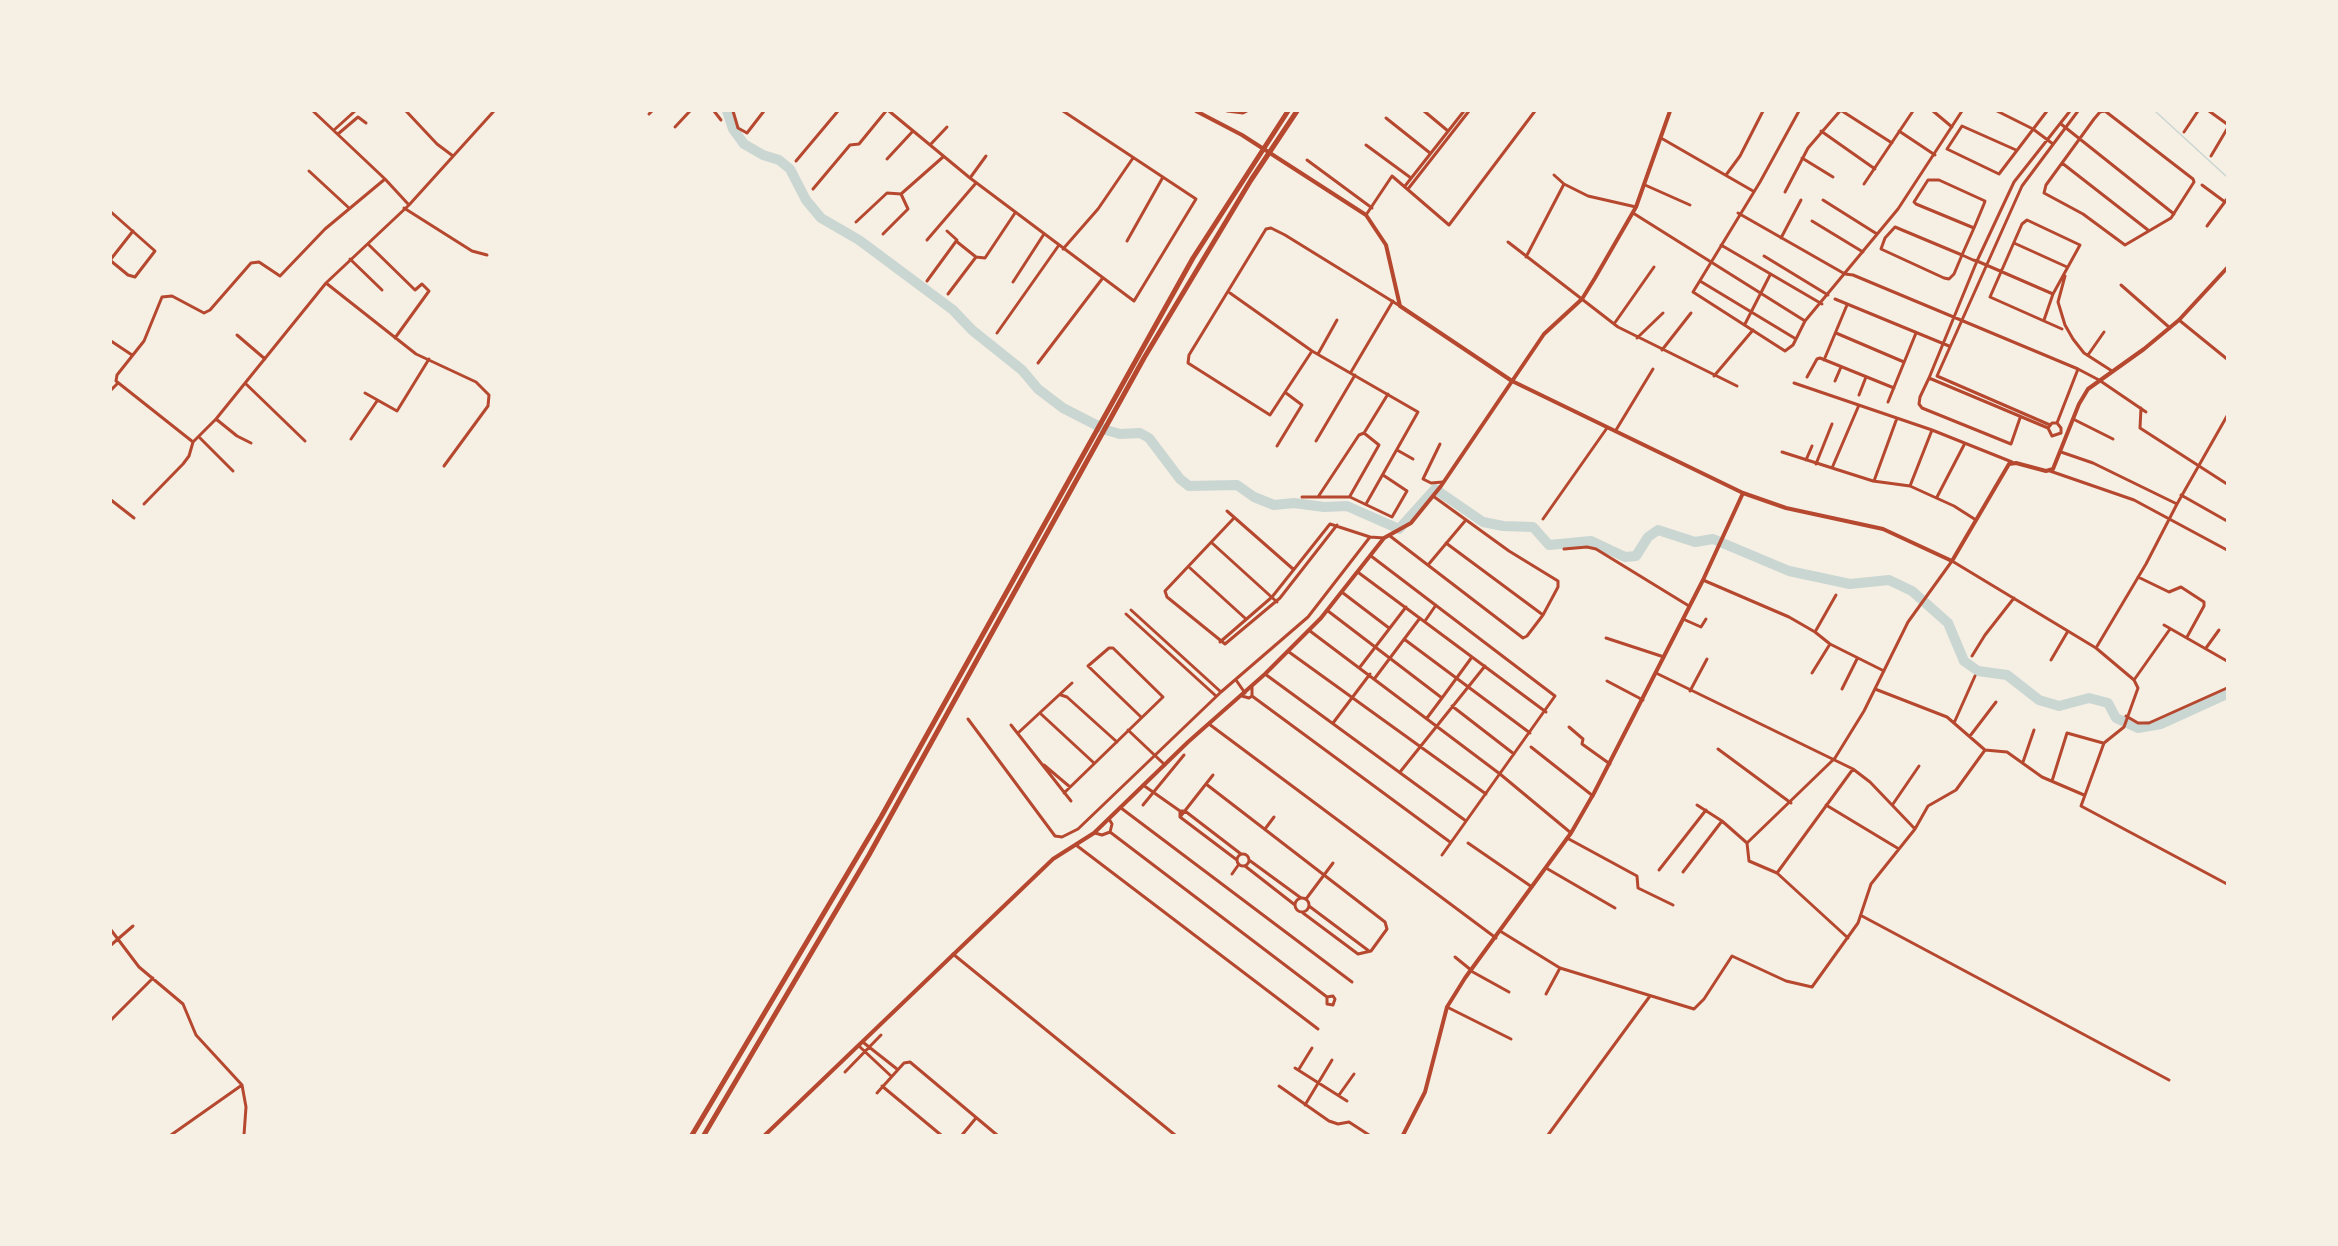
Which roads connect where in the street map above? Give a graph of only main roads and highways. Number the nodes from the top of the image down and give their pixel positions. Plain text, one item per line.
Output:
1 (1288, 111) edge
2 (1298, 111) edge
3 (1106, 419) junction
4 (692, 1135) edge
5 (704, 1135) edge

1 - 3 highway
2 - 3 highway
3 - 4 highway
3 - 5 highway

